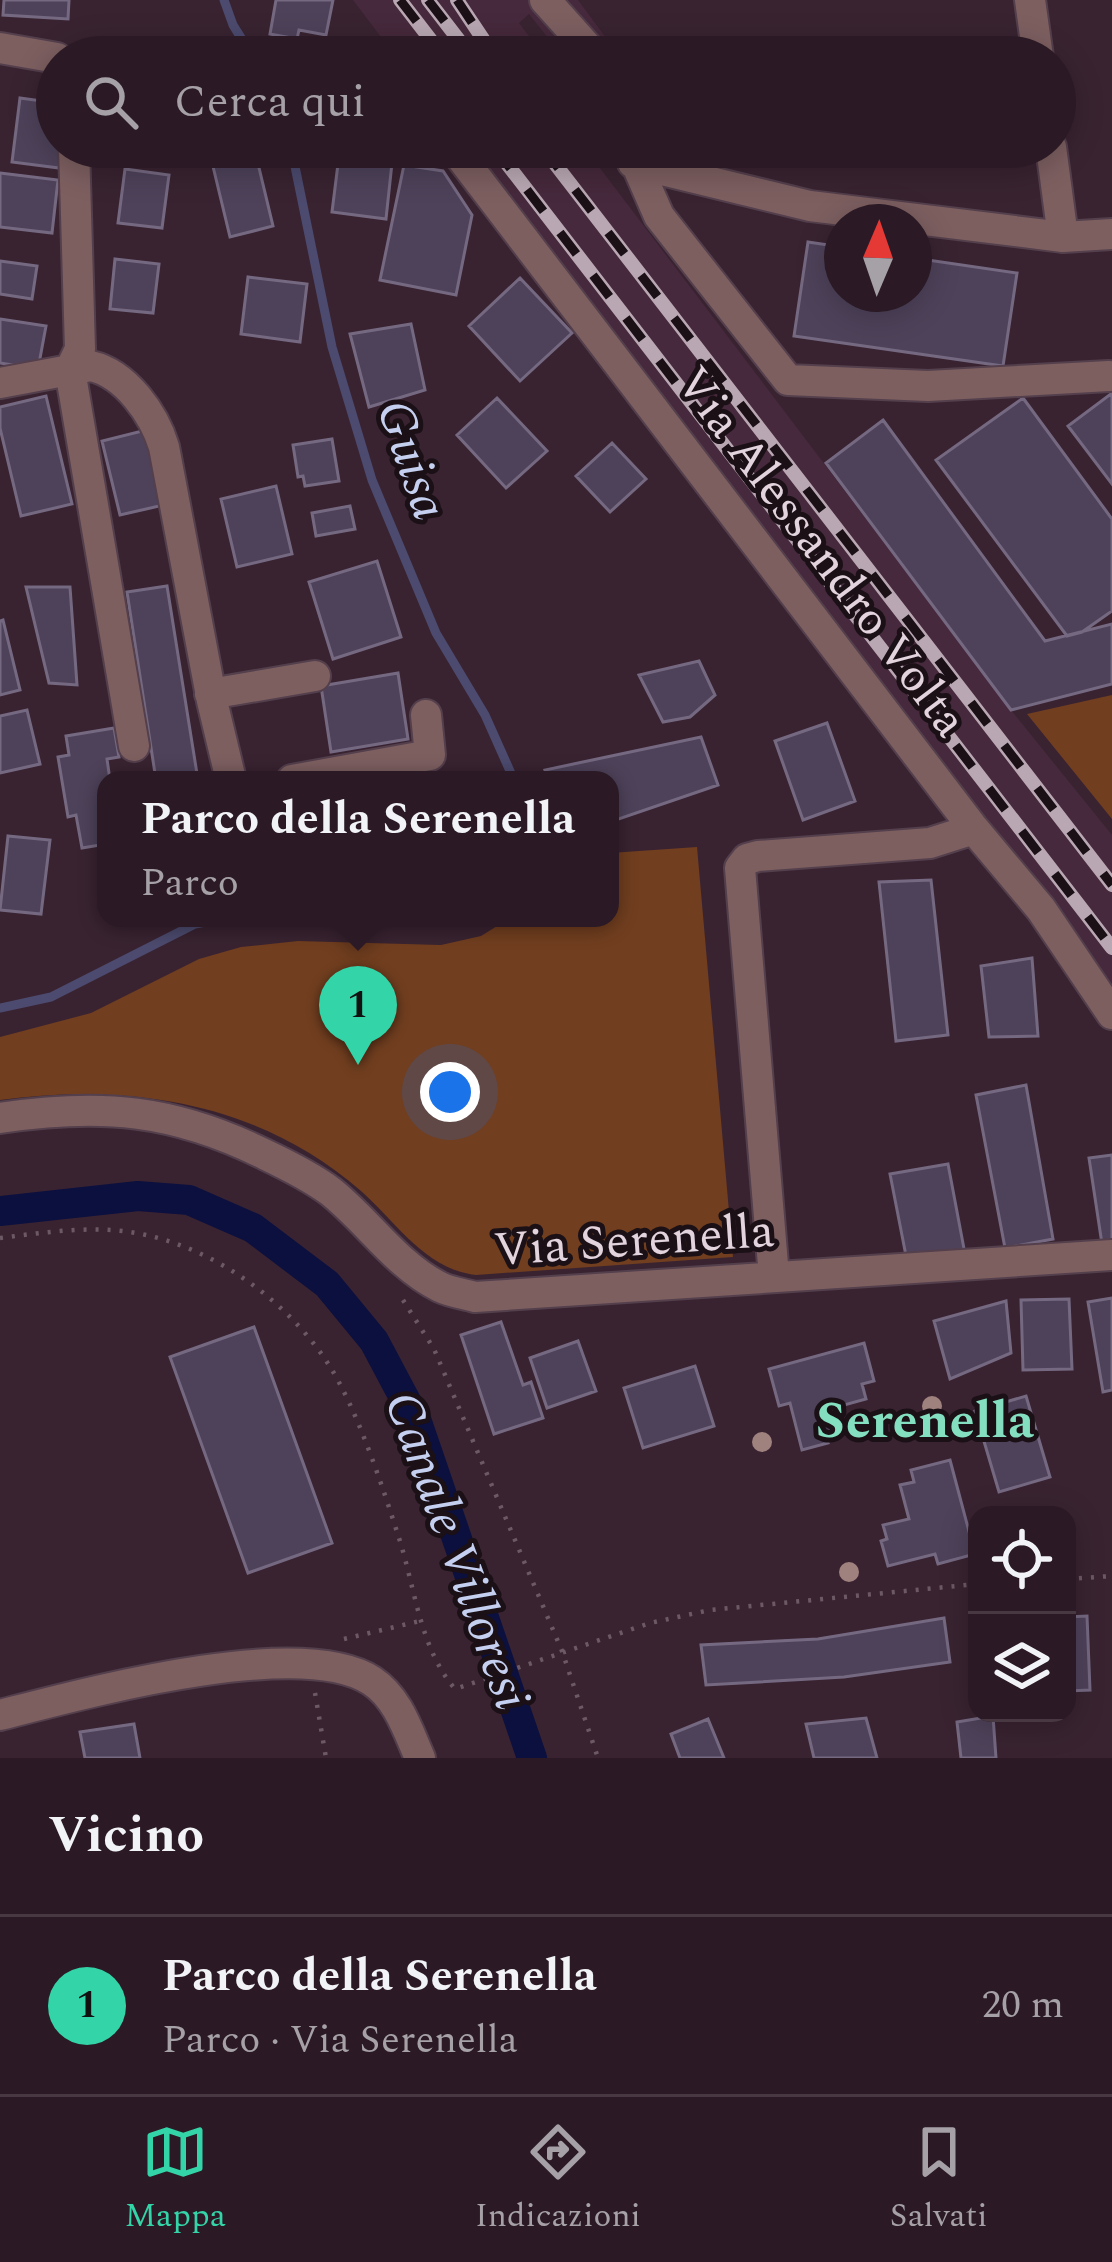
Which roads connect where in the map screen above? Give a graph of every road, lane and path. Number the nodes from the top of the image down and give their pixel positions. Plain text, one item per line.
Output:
1 (545, 0) edge
2 (1030, 0) edge
3 (577, 36) edge
4 (1035, 36) edge
5 (0, 48) edge
6 (36, 54) edge
7 (75, 168) edge
8 (469, 168) edge
9 (637, 168) edge
10 (677, 168) edge
11 (1054, 168) edge
12 (1112, 234) edge
13 (1063, 237) junction
14 (70, 370) junction
15 (1109, 376) dead end
16 (0, 383) edge
17 (314, 676) dead end
18 (211, 694) junction
19 (426, 715) dead end
20 (134, 746) dead end
21 (229, 771) edge
22 (340, 771) edge
23 (974, 829) junction
24 (1112, 1014) edge
25 (0, 1118) edge
26 (0, 1238) edge
27 (1112, 1255) edge
28 (774, 1277) junction
29 (394, 1288) dead end
30 (1112, 1576) edge
31 (1076, 1578) edge
32 (968, 1585) edge
33 (559, 1653) junction
34 (313, 1682) dead end
35 (0, 1715) edge
36 (326, 1758) edge
37 (420, 1758) edge
38 (598, 1758) edge

1 - 3 street
2 - 4 street
5 - 6 street
7 - 14 street
8 - 23 street, Via Alessandro Volta
9 - 15 street
10 - 13 street
11 - 13 street
12 - 13 street
14 - 16 street
14 - 18 street
14 - 20 street
17 - 18 street
18 - 21 street
19 - 22 street
23 - 24 street, Via Alessandro Volta
23 - 28 street
25 - 28 street, Via Serenella
26 - 33 path
27 - 28 street, Via Serenella
29 - 33 path
30 - 31 path
32 - 33 path
33 - 38 path
34 - 36 path
35 - 37 street

